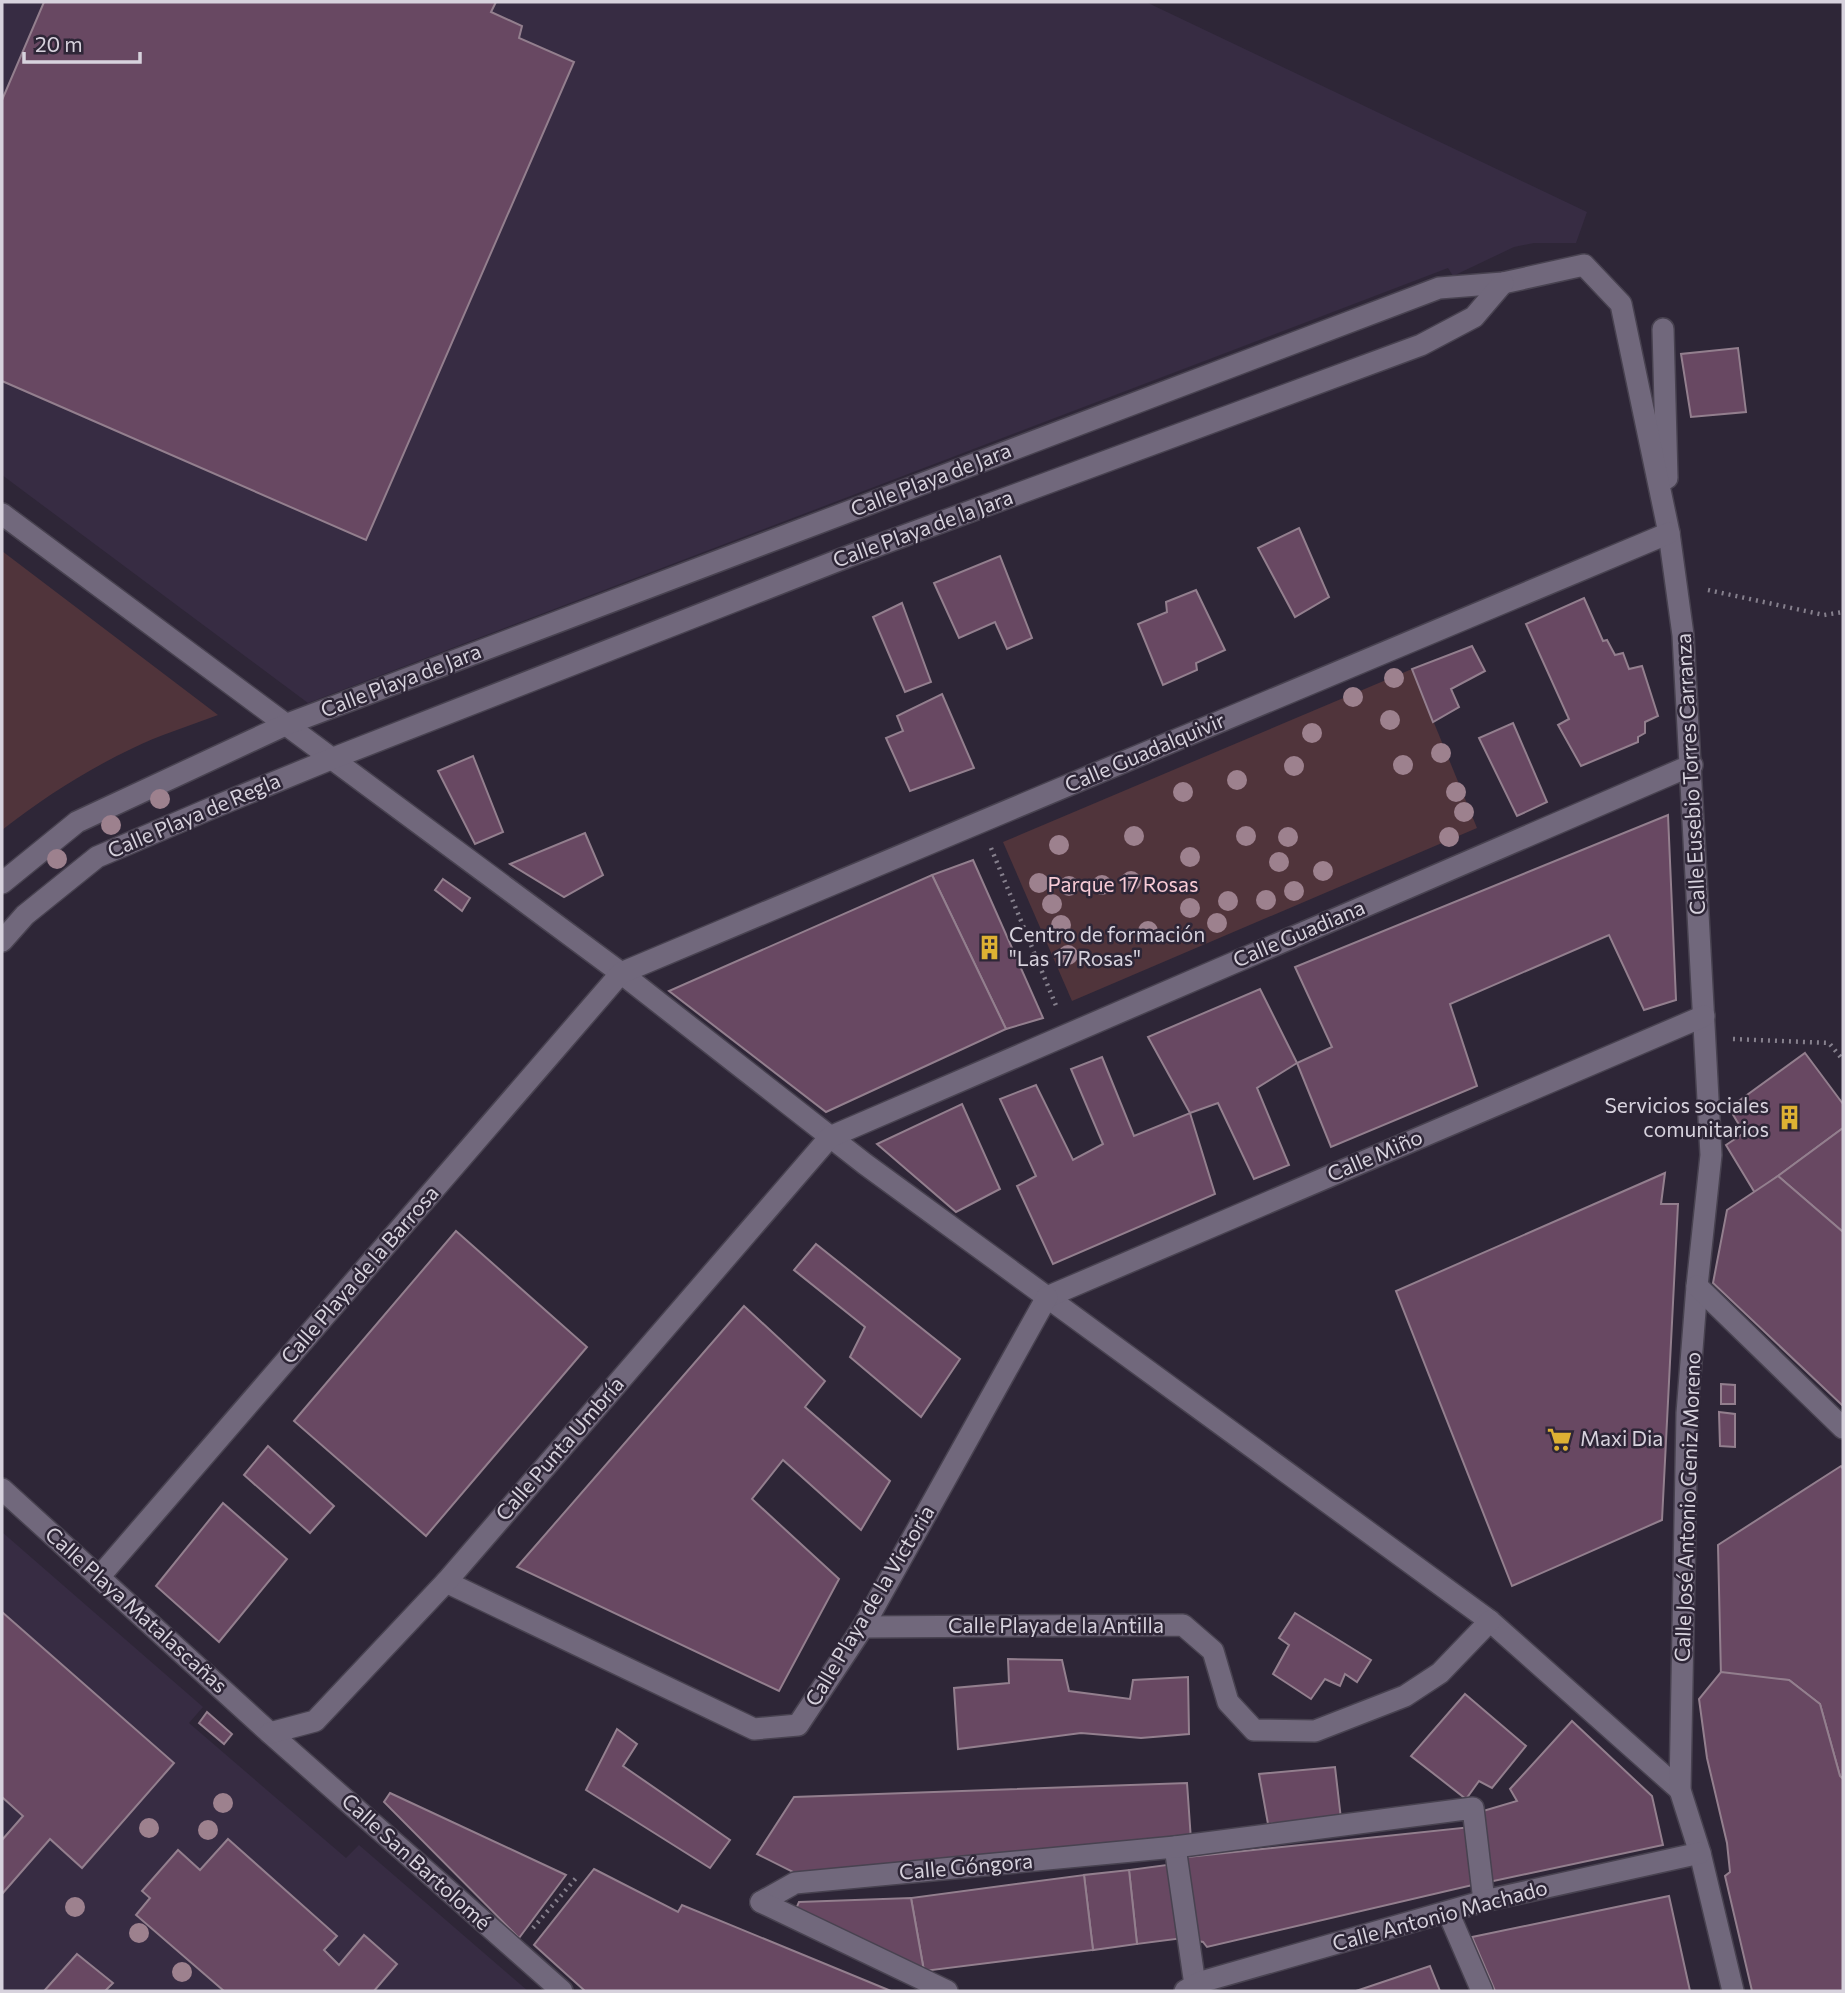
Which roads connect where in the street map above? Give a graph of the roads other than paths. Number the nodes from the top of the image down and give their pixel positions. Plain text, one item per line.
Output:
1 (1503, 283) junction
2 (1621, 304) joint
3 (1663, 329) dead end
4 (2, 514) edge
5 (1669, 533) junction
6 (285, 724) junction
7 (331, 760) junction
8 (1692, 765) junction
9 (2, 883) edge
10 (2, 941) edge
11 (621, 973) junction
12 (1704, 1016) junction
13 (830, 1137) junction
14 (1697, 1286) junction
15 (1047, 1297) junction
16 (1843, 1428) edge
17 (2, 1489) edge
18 (100, 1576) junction
19 (446, 1582) junction
20 (1490, 1621) junction
21 (863, 1627) junction
22 (270, 1733) junction
23 (1680, 1790) junction
24 (1175, 1847) junction
25 (1700, 1853) junction
26 (1484, 1901) junction
27 (1448, 1912) junction
28 (1190, 1988) edge
29 (562, 1991) edge
30 (947, 1991) edge
31 (1482, 1991) edge
32 (1733, 1991) edge

1 - 2 street, Calle Playa de Jara
1 - 6 street, Calle Playa de Jara
1 - 7 street, Calle Playa de la Jara
2 - 5 street, Calle Eusebio Torres Carranza
3 - 5 street, Calle Eusebio Torres Carranza
4 - 6 street
5 - 8 street, Calle Eusebio Torres Carranza
5 - 11 street, Calle Guadalquivir
6 - 7 street
6 - 9 street, Calle Playa de Jara
7 - 10 street, Calle Playa de Regla
7 - 11 street
8 - 12 street, Calle Eusebio Torres Carranza
8 - 13 street, Calle Guadiana
11 - 13 street
11 - 18 street, Calle Playa de la Barrosa
12 - 14 street, Calle José Antonio Geniz Moreno
12 - 15 street, Calle Miño
13 - 15 street
13 - 19 street, Calle Punta Umbría
14 - 16 street
14 - 23 street, Calle José Antonio Geniz Moreno
15 - 20 street
15 - 21 street, Calle Playa de la Victoria
17 - 18 street, Calle Playa Matalascañas
18 - 22 street, Calle Playa Matalascañas
19 - 21 street, Calle Playa de la Victoria
19 - 22 street, Calle Punta Umbría
20 - 21 street, Calle Playa de la Antilla
20 - 23 street
22 - 29 street, Calle San Bartolomé
23 - 25 street, Calle José Antonio Geniz Moreno
24 - 26 street, Calle Góngora
24 - 28 street
24 - 30 street, Calle Góngora
25 - 26 street, Calle Antonio Machado
25 - 32 street, Calle José Antonio Geniz Moreno
26 - 27 street, Calle Antonio Machado
27 - 28 street, Calle Antonio Machado
27 - 31 street

